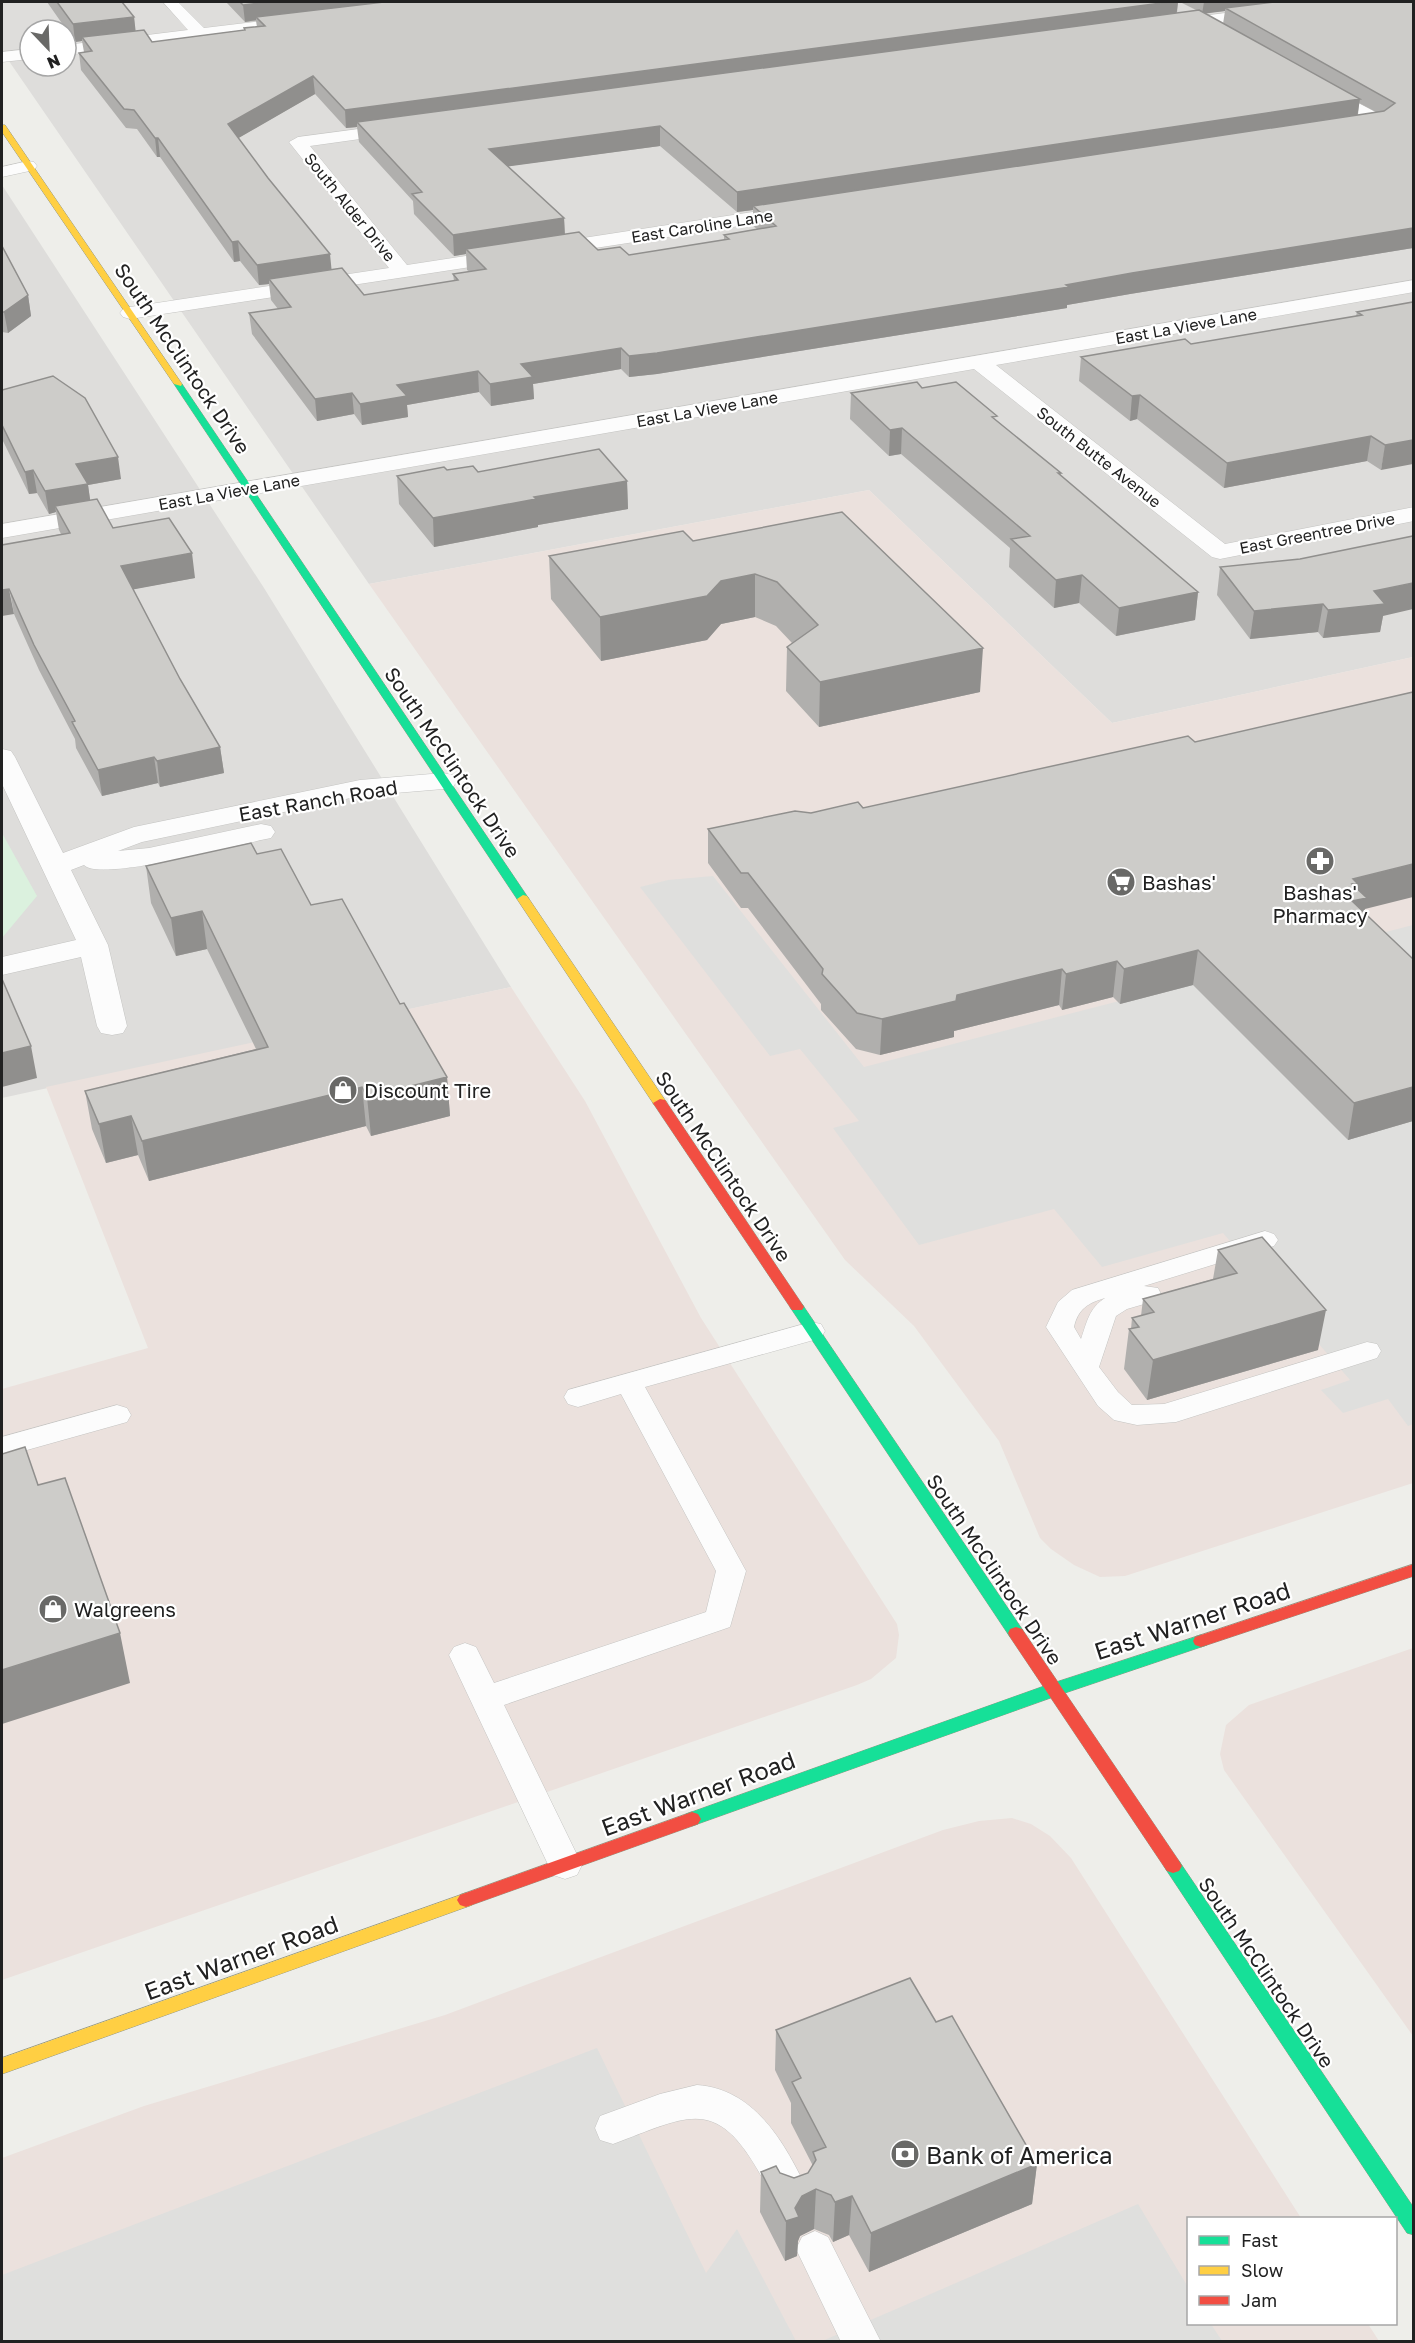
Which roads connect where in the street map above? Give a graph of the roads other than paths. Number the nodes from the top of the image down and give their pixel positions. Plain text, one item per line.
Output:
1 (170, 2) edge
2 (1343, 2) edge
3 (1174, 6) dead end
4 (303, 21) edge
5 (1202, 21) junction
6 (1155, 27) edge
7 (1222, 32) edge
8 (200, 34) junction
9 (78, 49) edge
10 (18, 55) edge
11 (2, 57) edge
12 (1301, 77) edge
13 (417, 126) edge
14 (2, 127) edge
15 (1345, 128) edge
16 (28, 166) junction
17 (2, 167) edge
18 (2, 172) edge
19 (815, 208) edge
20 (402, 271) junction
21 (1413, 286) edge
22 (130, 313) junction
23 (979, 362) junction
24 (247, 488) junction
25 (1413, 513) edge
26 (2, 531) edge
27 (1220, 552) joint
28 (2, 757) edge
29 (443, 781) junction
30 (56, 866) junction
31 (93, 945) junction
32 (2, 966) edge
33 (112, 1026) dead end
34 (811, 1331) junction
35 (1367, 1351) dead end
36 (1086, 1365) junction
37 (628, 1383) junction
38 (578, 1397) dead end
39 (117, 1415) dead end
40 (2, 1447) edge
41 (1413, 1570) edge
42 (465, 1655) dead end
43 (1053, 1690) junction
44 (487, 1698) junction
45 (565, 1865) junction
46 (2, 2066) edge
47 (614, 2128) dead end
48 (793, 2199) edge
49 (1413, 2226) edge
50 (815, 2249) dead end
51 (862, 2342) edge

1 - 8 street
2 - 5 street
3 - 5 street
4 - 8 street
5 - 6 street
5 - 7 street
8 - 9 street
10 - 11 street
12 - 15 street
13 - 20 street, South Alder Drive
14 - 16 main road, South McClintock Drive
16 - 17 street
16 - 18 street
16 - 22 main road, South McClintock Drive
19 - 20 street, East Caroline Lane
20 - 22 street, East Caroline Lane
21 - 23 street, East La Vieve Lane
22 - 24 main road, South McClintock Drive
23 - 24 street, East La Vieve Lane
23 - 27 street, South Butte Avenue
24 - 26 street, East La Vieve Lane
24 - 29 main road, South McClintock Drive
25 - 27 street, East Greentree Drive
28 - 30 street
29 - 30 street, East Ranch Road
29 - 34 main road, South McClintock Drive
30 - 31 street
31 - 32 street
31 - 33 street
34 - 37 lane
34 - 43 main road, South McClintock Drive
35 - 36 lane
36 - 36 lane
37 - 38 lane
37 - 44 lane
39 - 40 lane
41 - 43 main road, East Warner Road
42 - 44 lane
43 - 45 main road, East Warner Road
43 - 49 main road, South McClintock Drive
44 - 45 lane
45 - 46 main road, East Warner Road
47 - 48 lane
50 - 51 lane

